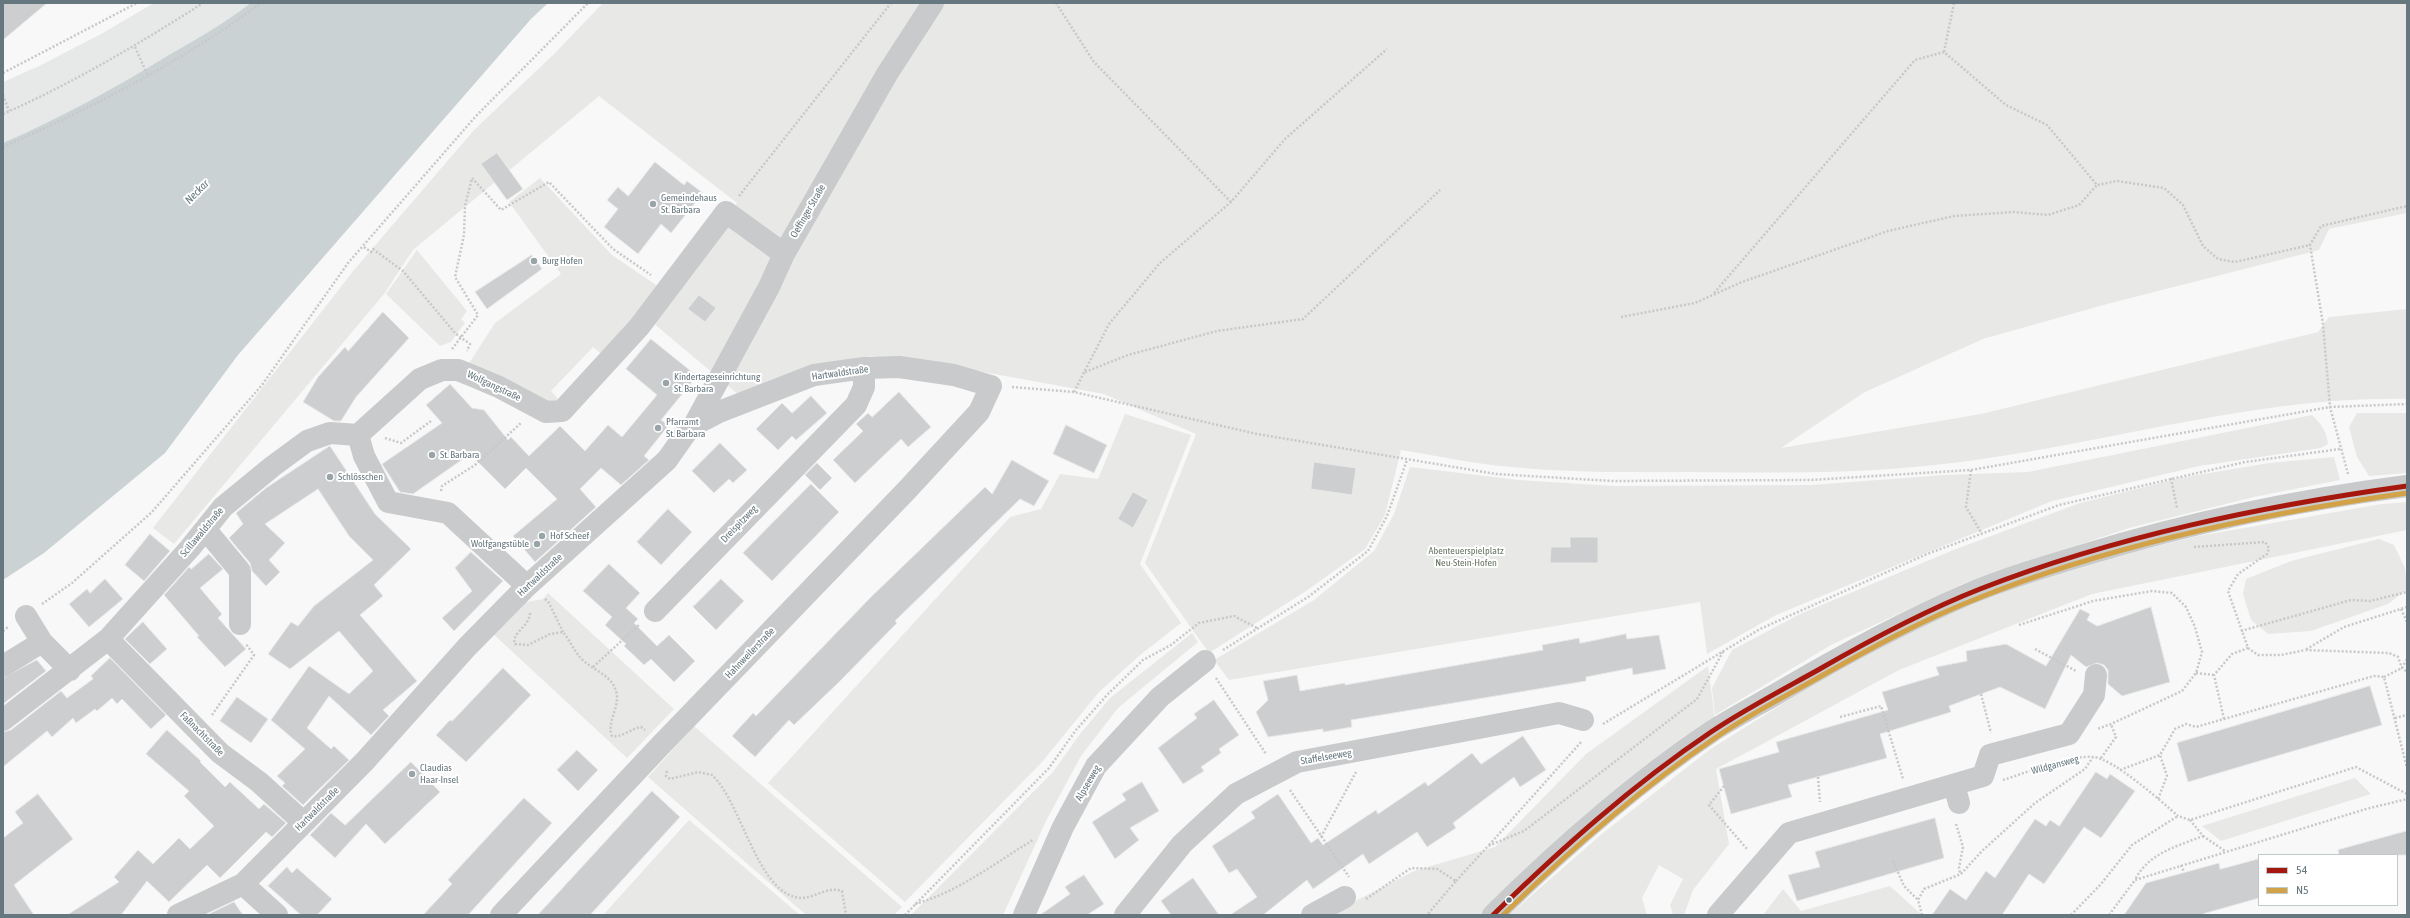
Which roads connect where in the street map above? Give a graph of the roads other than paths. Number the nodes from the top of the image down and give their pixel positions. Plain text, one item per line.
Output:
1 (933, 3) edge
2 (784, 254) junction
3 (864, 368) junction
4 (991, 386) joint
5 (694, 425) junction
6 (361, 432) junction
7 (2407, 486) edge
8 (206, 530) junction
9 (526, 586) junction
10 (655, 610) road end
11 (26, 616) road end
12 (240, 624) road end
13 (108, 639) junction
14 (42, 642) junction
15 (1205, 661) road end
16 (3, 666) edge
17 (70, 670) junction
18 (2088, 674) road end
19 (3, 720) edge
20 (1587, 726) road end
21 (303, 822) junction
22 (243, 884) junction
23 (1346, 897) road end
24 (178, 915) edge
25 (277, 915) edge
26 (501, 915) edge
27 (1024, 915) edge
28 (1125, 915) edge
29 (1312, 915) edge
30 (1493, 915) edge
31 (1718, 915) edge

1 - 2 street, Oeffinger Straße
2 - 5 street, Oeffinger Straße
2 - 6 street, Wolfgangstraße
3 - 4 street, Hartwaldstraße
3 - 5 street, Hartwaldstraße
3 - 10 street, Dreispitzweg
4 - 26 street, Hahnweilerstraße
5 - 9 street, Hartwaldstraße
6 - 8 street, Scillawaldstraße
6 - 9 street
7 - 30 street
8 - 12 street
8 - 13 street, Scillawaldstraße
9 - 21 street, Hartwaldstraße
11 - 14 street
13 - 17 street, Scillawaldstraße
13 - 21 street, Faßnachtstraße
14 - 16 street
14 - 17 street
15 - 27 street, Alpseeweg
17 - 19 street, Scillawaldstraße
18 - 31 street
20 - 28 street, Staffelseeweg
21 - 22 street, Hartwaldstraße
22 - 24 street, Hartwaldstraße
22 - 25 street
23 - 29 street

